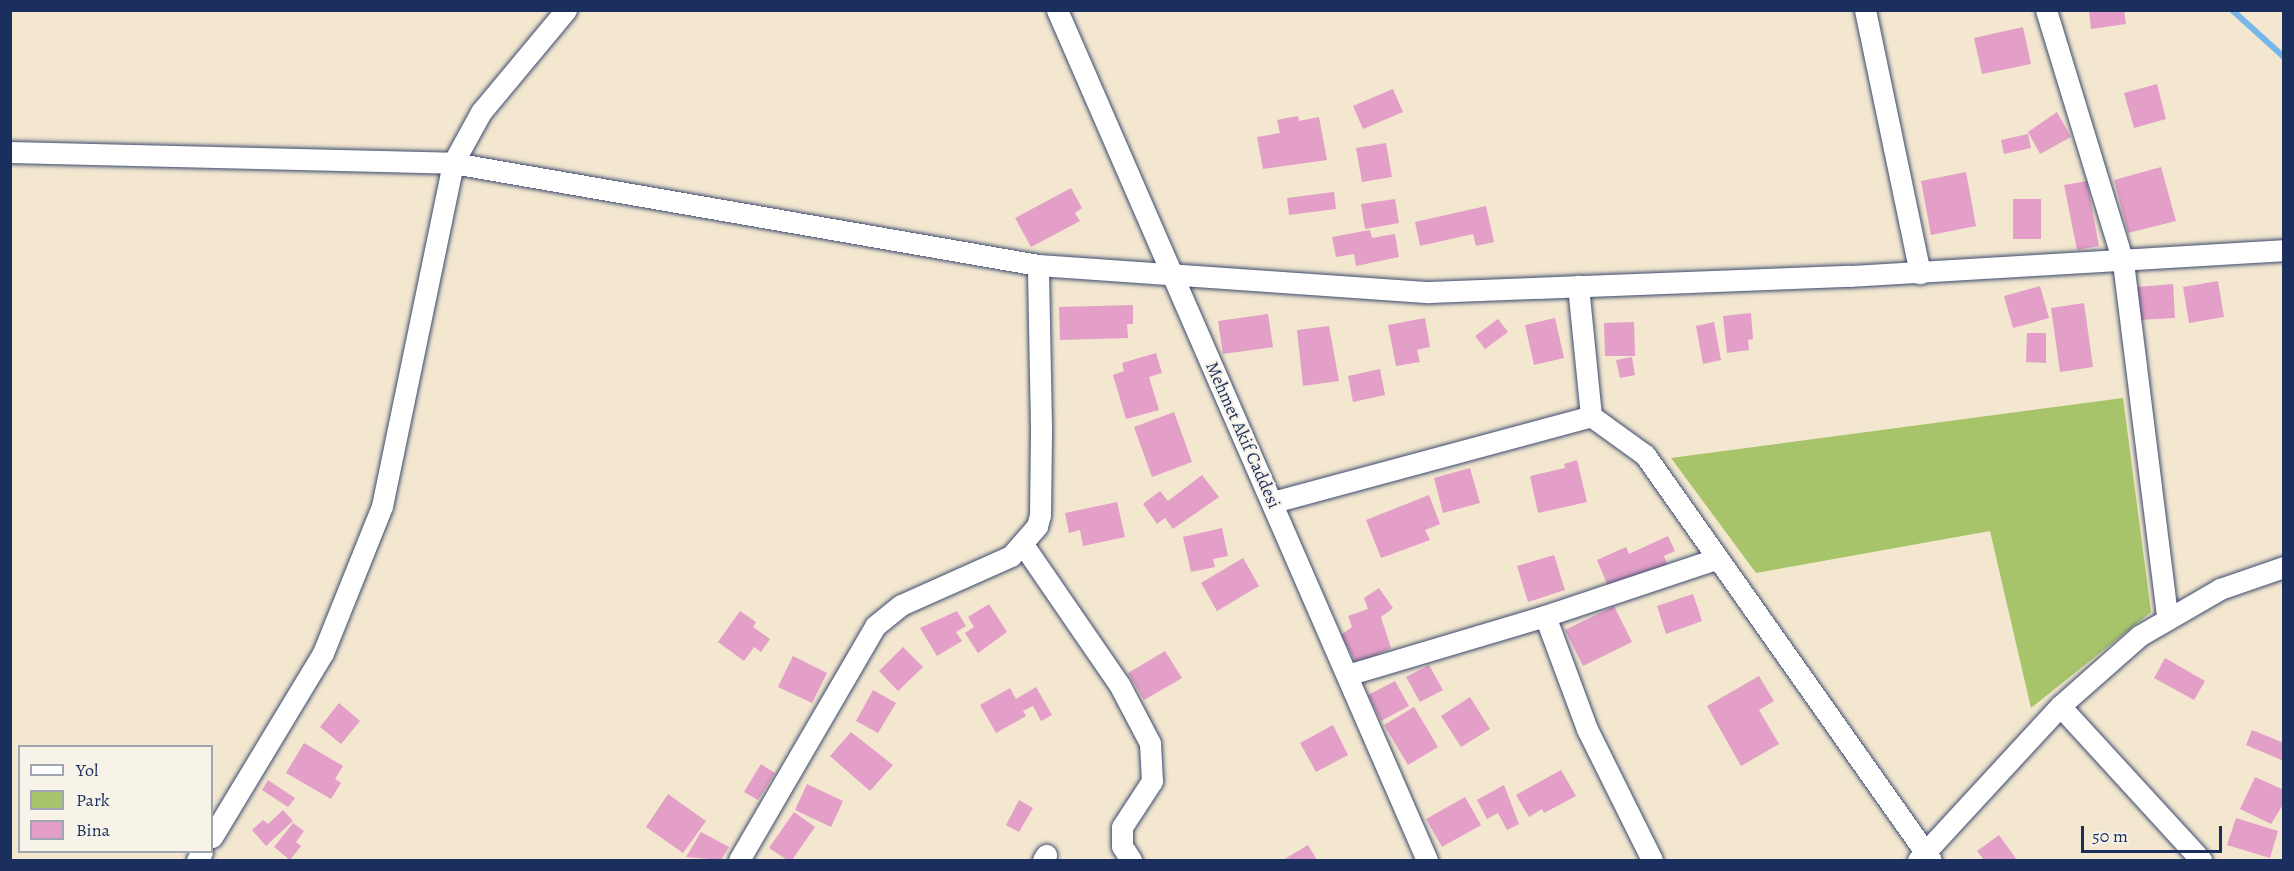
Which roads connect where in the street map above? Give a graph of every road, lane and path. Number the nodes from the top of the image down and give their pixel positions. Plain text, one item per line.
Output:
1 (566, 10) edge
2 (1057, 10) edge
3 (1865, 10) edge
4 (2046, 10) edge
5 (10, 152) edge
6 (453, 163) junction
7 (2283, 250) edge
8 (2123, 262) junction
9 (1038, 265) junction
10 (1169, 273) junction
11 (1920, 273) junction
12 (1578, 286) junction
13 (1591, 416) junction
14 (1273, 502) junction
15 (1023, 546) junction
16 (1719, 558) junction
17 (2283, 567) edge
18 (1545, 616) junction
19 (2167, 616) junction
20 (1347, 675) junction
21 (2060, 706) junction
22 (213, 835) edge
23 (1925, 858) edge
24 (739, 861) edge
25 (1131, 861) edge
26 (1427, 861) edge
27 (1652, 861) edge
28 (2201, 861) edge

1 - 6 street
2 - 10 street, Mehmet Akif Caddesi
3 - 11 street
4 - 8 street
5 - 6 street
6 - 9 street
6 - 22 street
7 - 8 street
8 - 11 street
8 - 19 street
9 - 10 street
9 - 15 street
10 - 12 street
10 - 14 street, Mehmet Akif Caddesi
11 - 12 street
12 - 13 street
13 - 14 street
13 - 16 street
14 - 20 street, Mehmet Akif Caddesi
15 - 24 street
15 - 25 street
16 - 18 street
16 - 23 street
17 - 19 street
18 - 20 street
18 - 27 street
19 - 21 street
20 - 26 street, Mehmet Akif Caddesi
21 - 23 street
21 - 28 street

